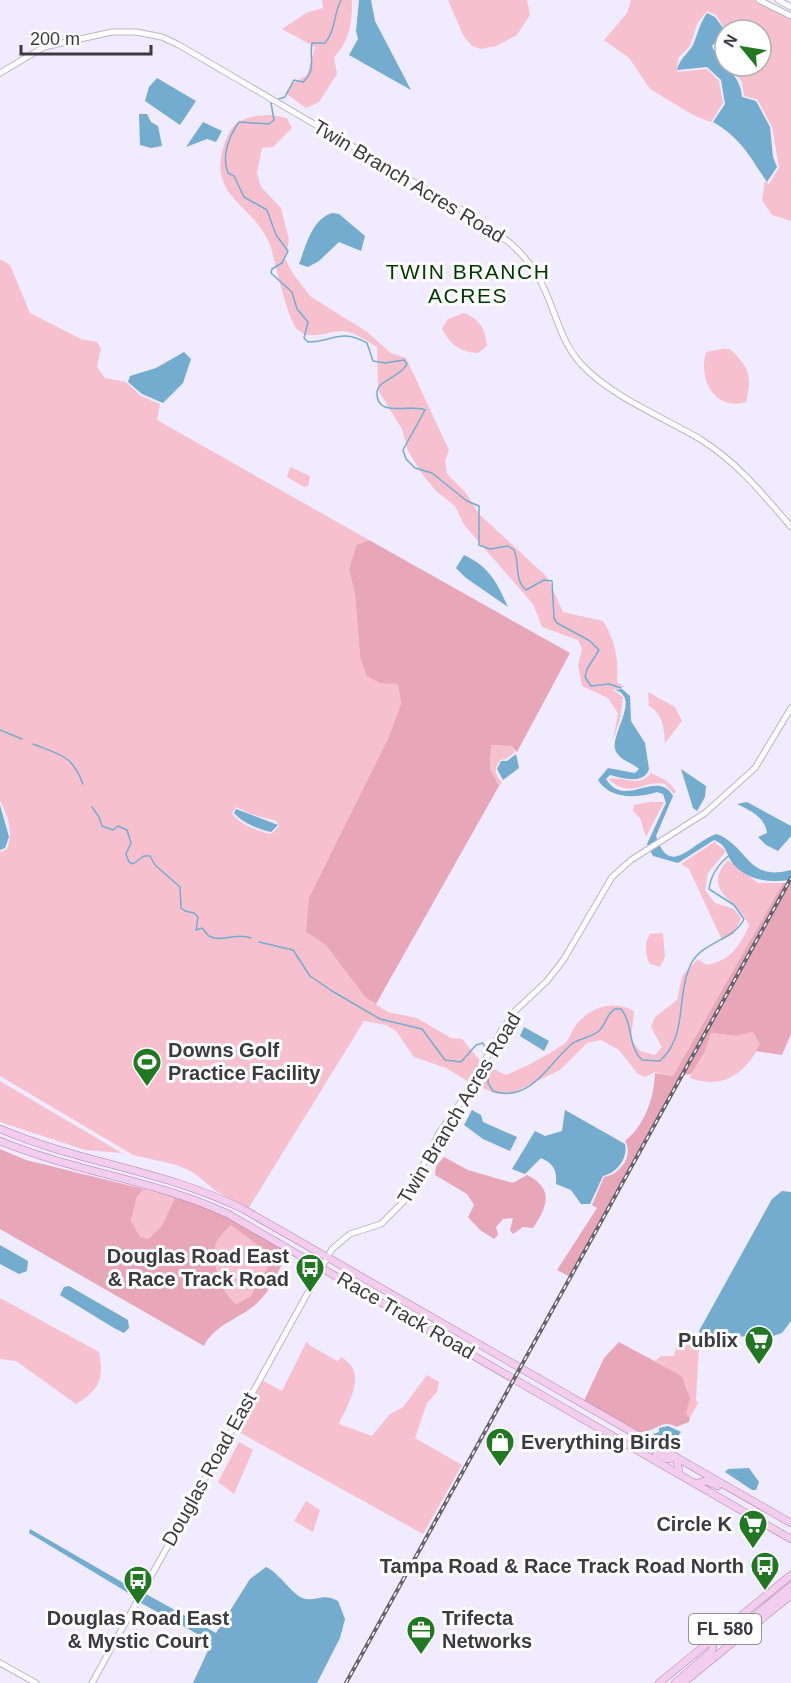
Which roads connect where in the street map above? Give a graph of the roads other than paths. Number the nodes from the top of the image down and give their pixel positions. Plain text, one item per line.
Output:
1 (759, 0) edge
2 (777, 0) edge
3 (791, 7) edge
4 (791, 16) edge
5 (0, 73) edge
6 (791, 527) edge
7 (791, 708) edge
8 (0, 1129) edge
9 (0, 1141) edge
10 (327, 1256) junction
11 (321, 1267) junction
12 (601, 1414) junction
13 (602, 1428) junction
14 (611, 1432) junction
15 (676, 1457) junction
16 (692, 1466) junction
17 (681, 1473) junction
18 (698, 1483) junction
19 (789, 1522) edge
20 (791, 1539) edge
21 (791, 1575) edge
22 (791, 1586) edge
23 (791, 1595) edge
24 (714, 1639) junction
25 (736, 1640) junction
26 (0, 1663) edge
27 (36, 1683) edge
28 (92, 1683) edge
29 (659, 1683) edge
30 (675, 1683) edge
31 (683, 1683) edge

1 - 4 street
2 - 3 street
5 - 6 street, Twin Branch Acres Road
7 - 10 street, Twin Branch Acres Road
8 - 10 main road, Race Track Road
9 - 11 main road, Race Track Road
10 - 11 street, Douglas Road East
10 - 12 main road, Race Track Road
11 - 13 main road, Race Track Road
11 - 28 street, Douglas Road East
12 - 13 main road
12 - 15 main road, Race Track Road
13 - 14 main road, Race Track Road
14 - 15 main road
14 - 17 main road, Race Track Road
15 - 16 main road, Race Track Road
15 - 17 main road
16 - 18 main road
16 - 19 main road, Race Track Road
17 - 18 main road, Race Track Road
18 - 19 main road
18 - 20 main road
18 - 20 main road, Race Track Road
21 - 24 main road, FL 580
22 - 25 main road
23 - 25 main road, FL 580
24 - 29 main road, FL 580
24 - 30 main road
25 - 31 main road, FL 580
26 - 27 street

